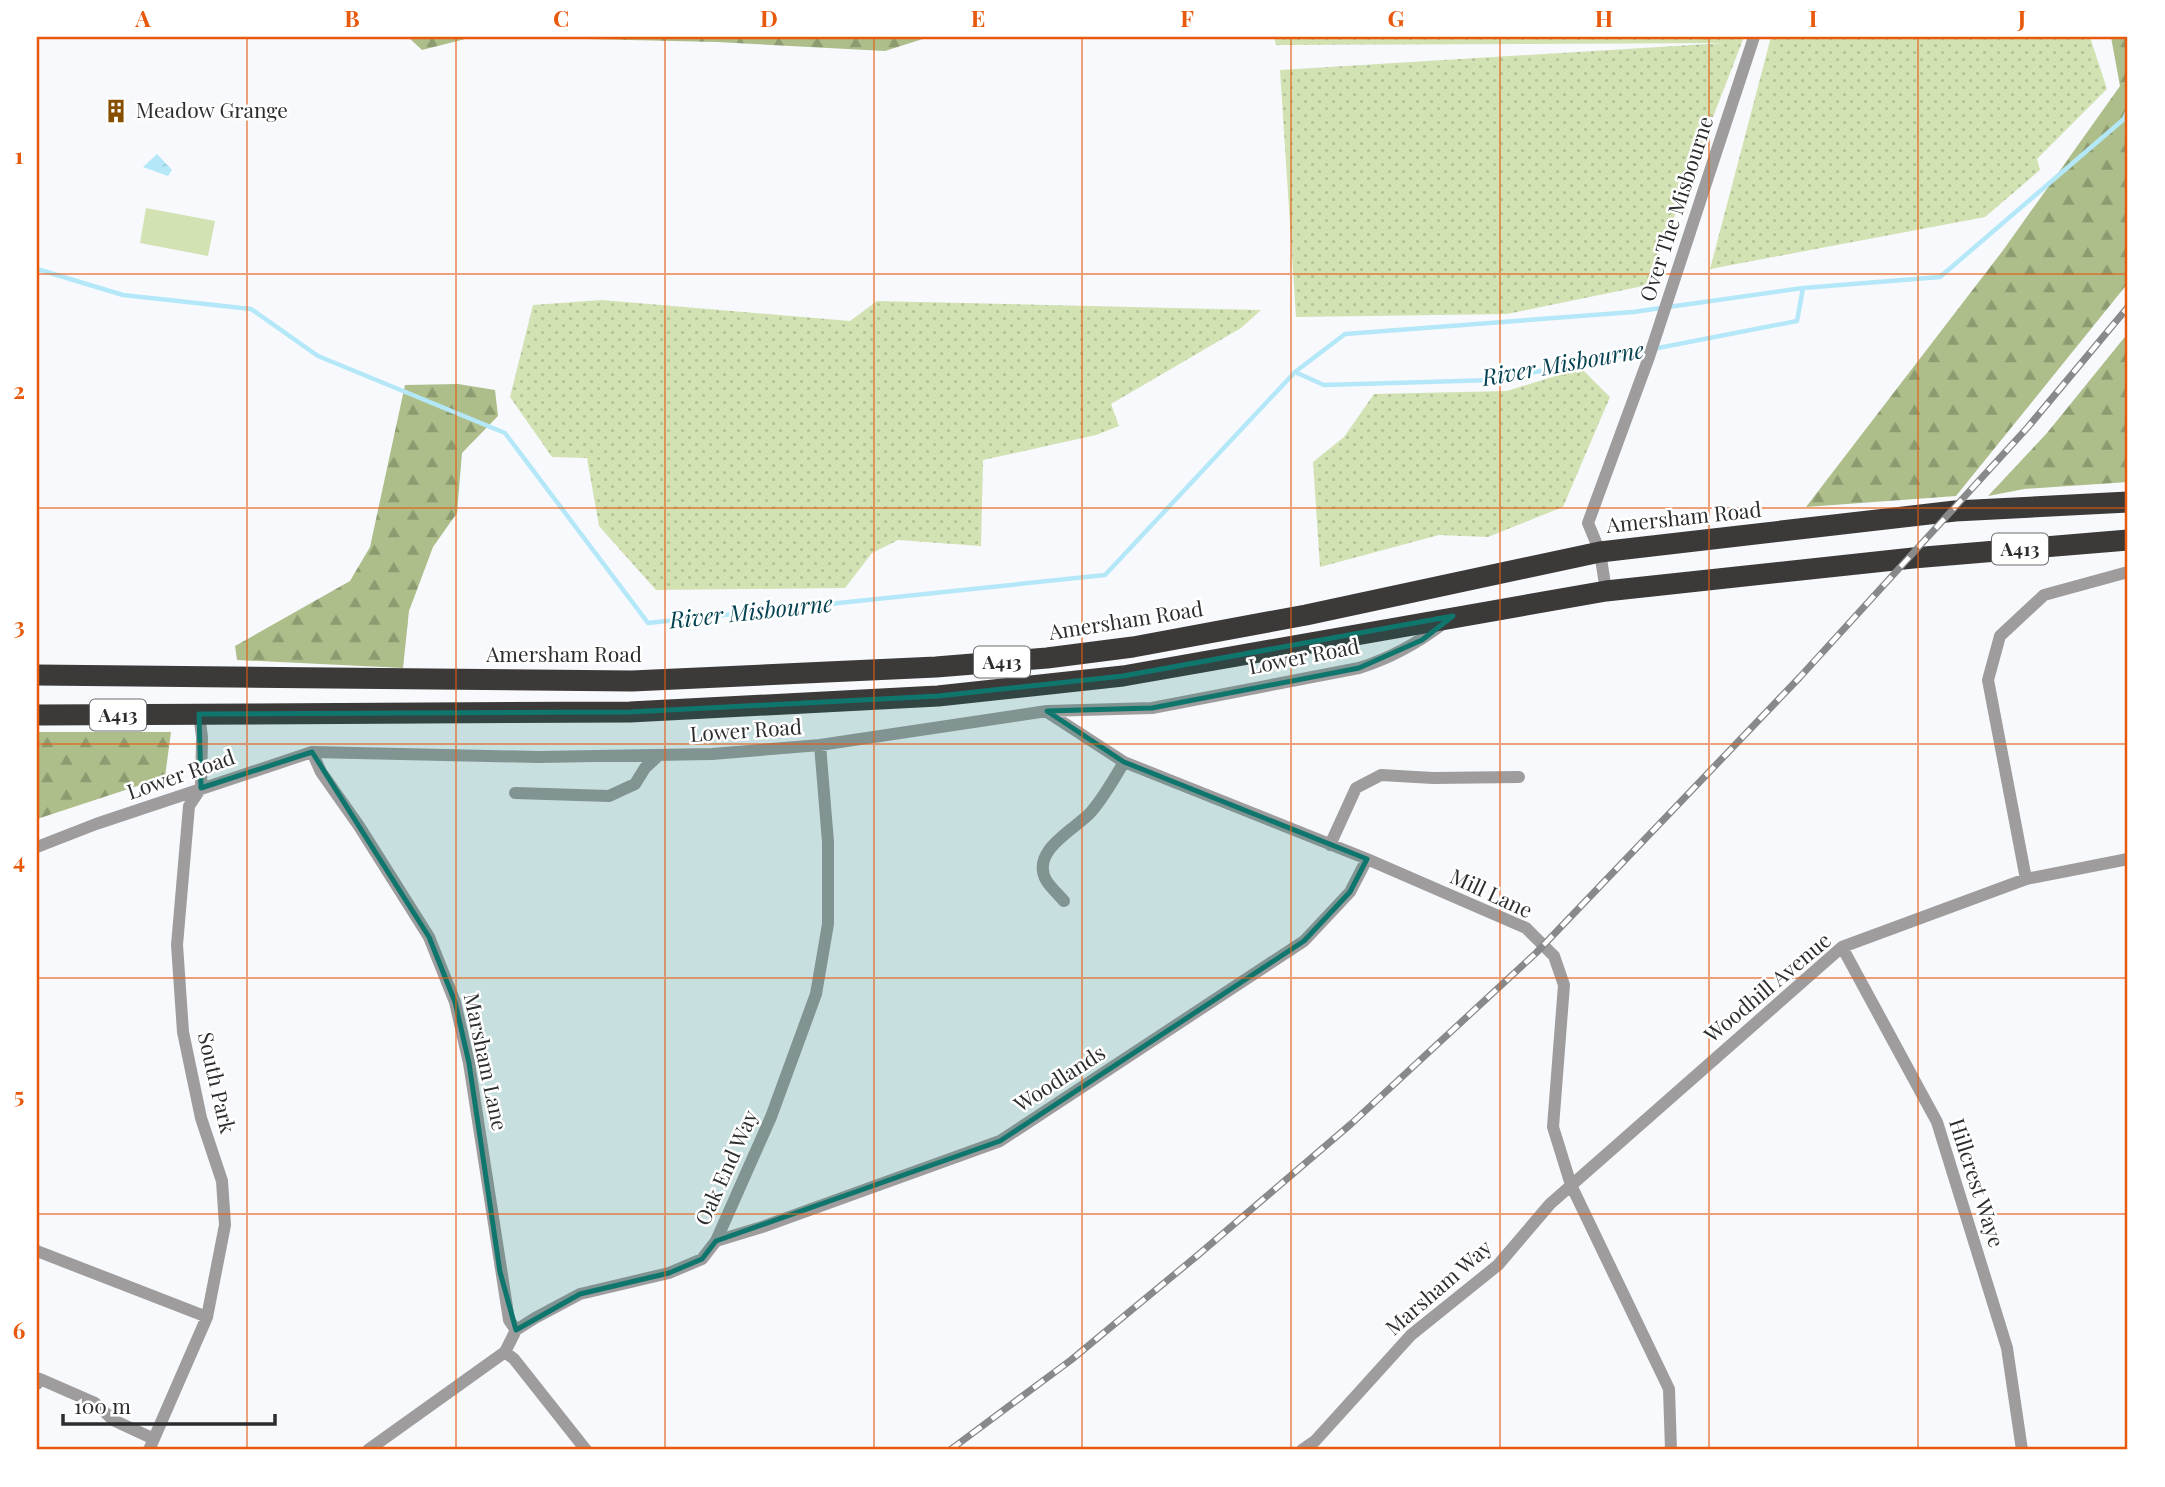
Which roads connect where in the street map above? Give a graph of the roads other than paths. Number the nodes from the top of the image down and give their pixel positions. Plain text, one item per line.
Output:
1 (1754, 37) edge
2 (2128, 502) edge
3 (2128, 540) edge
4 (1600, 552) junction
5 (2128, 572) edge
6 (1605, 591) junction
7 (1453, 616) junction
8 (37, 675) edge
9 (1047, 711) junction
10 (199, 714) junction
11 (37, 715) edge
12 (820, 745) junction
13 (312, 752) junction
14 (659, 755) junction
15 (1124, 762) junction
16 (1519, 777) dead end
17 (201, 788) junction
18 (515, 793) dead end
19 (1330, 845) junction
20 (37, 847) edge
21 (1367, 859) junction
22 (2128, 859) edge
23 (2026, 879) junction
24 (1064, 901) dead end
25 (1842, 947) junction
26 (1571, 1185) junction
27 (716, 1241) junction
28 (37, 1251) edge
29 (207, 1317) junction
30 (516, 1330) junction
31 (505, 1352) junction
32 (37, 1384) edge
33 (151, 1444) edge
34 (369, 1450) edge
35 (586, 1450) edge
36 (1302, 1450) edge
37 (1671, 1450) edge
38 (2022, 1450) edge

1 - 4 street, Over The Misbourne
2 - 4 highway, Amersham Road / A413
3 - 6 highway, A413
4 - 6 street, Over The Misbourne
4 - 8 highway, Amersham Road / A413
5 - 23 street
6 - 7 highway, A413
7 - 9 street, Lower Road
7 - 10 highway, A413
9 - 12 street, Lower Road
9 - 15 street, Mill Lane
10 - 11 highway, A413
10 - 17 street, South Park
12 - 14 street, Lower Road
12 - 27 street, Oak End Way
13 - 14 street, Lower Road
13 - 17 street, Lower Road
13 - 30 street, Marsham Lane
14 - 18 street
15 - 19 street, Mill Lane
15 - 24 street
16 - 19 street
17 - 20 street, Lower Road
17 - 29 street, South Park
19 - 21 street, Mill Lane
21 - 26 street, Mill Lane
21 - 27 street, Woodlands
22 - 23 street, Woodhill Avenue
23 - 25 street, Woodhill Avenue
25 - 26 street, Woodhill Avenue
25 - 38 street, Hillcrest Waye
26 - 36 street, Marsham Way
26 - 37 street, Mill Lane
27 - 30 street, Oak End Way
28 - 29 street
29 - 33 street, South Park
30 - 31 street
31 - 34 street
31 - 35 street
32 - 33 street

